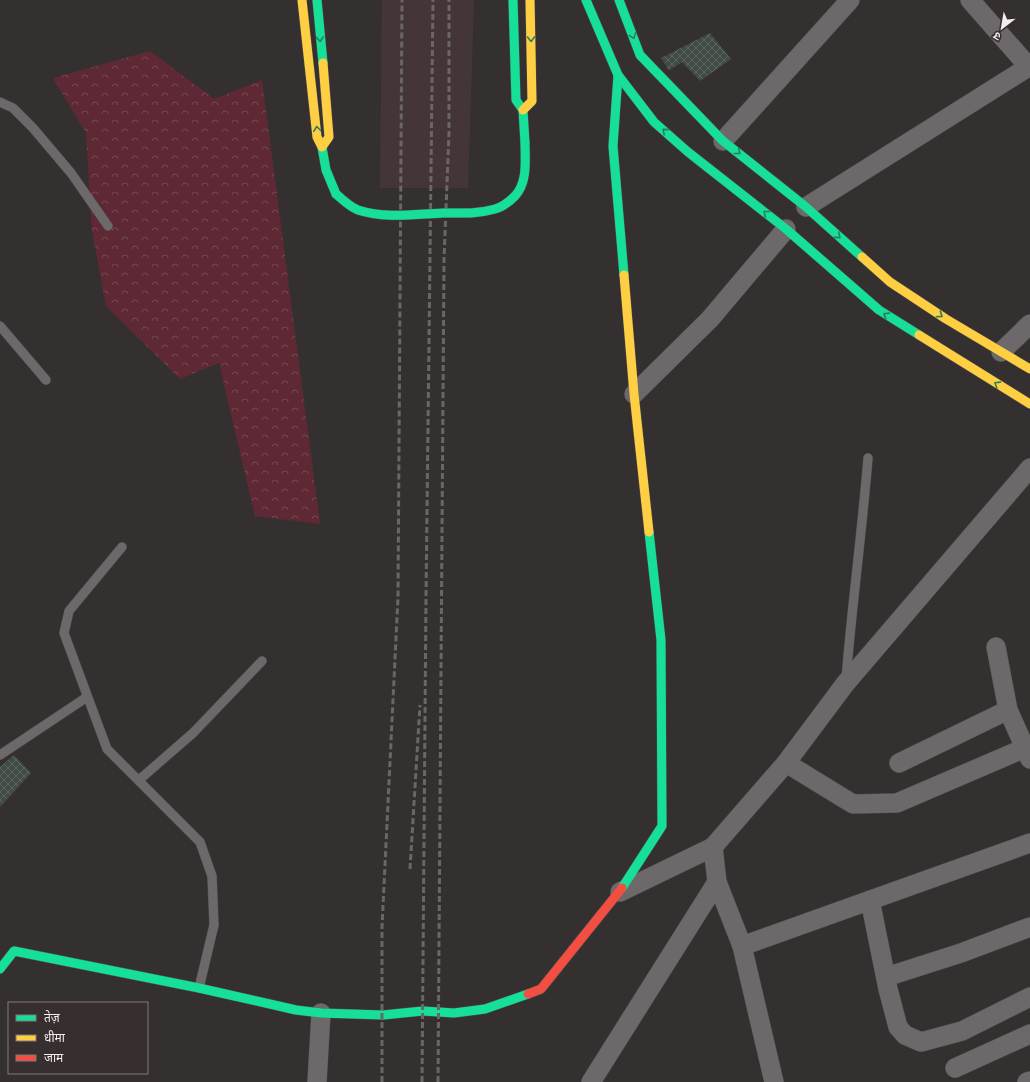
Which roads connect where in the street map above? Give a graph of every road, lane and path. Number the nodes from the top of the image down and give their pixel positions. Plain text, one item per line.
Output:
1 (302, 0) edge
2 (317, 0) edge
3 (514, 0) edge
4 (530, 0) edge
5 (586, 0) edge
6 (619, 0) edge
7 (850, 0) edge
8 (970, 0) edge
9 (1030, 67) edge
10 (618, 75) junction
11 (0, 102) edge
12 (523, 110) junction
13 (723, 140) junction
14 (322, 147) junction
15 (806, 207) junction
16 (108, 226) dead end
17 (786, 229) junction
18 (1030, 324) edge
19 (0, 326) edge
20 (1001, 352) junction
21 (1030, 369) edge
22 (46, 380) dead end
23 (634, 394) junction
24 (1030, 404) edge
25 (868, 458) dead end
26 (1030, 468) edge
27 (122, 547) dead end
28 (996, 647) dead end
29 (262, 661) dead end
30 (845, 684) junction
31 (87, 697) junction
32 (1008, 710) junction
33 (1027, 754) edge
34 (0, 755) edge
35 (786, 763) junction
36 (899, 763) dead end
37 (139, 780) junction
38 (1030, 843) edge
39 (713, 847) junction
40 (717, 882) junction
41 (620, 892) junction
42 (870, 900) junction
43 (1030, 927) edge
44 (742, 946) junction
45 (0, 969) edge
46 (886, 977) junction
47 (199, 988) junction
48 (1030, 996) edge
49 (321, 1013) junction
50 (1030, 1034) edge
51 (955, 1068) dead end
52 (1030, 1081) edge
53 (317, 1082) edge
54 (591, 1082) edge
55 (774, 1082) edge
56 (1027, 1082) edge

14 -> 1 main road
2 -> 14 main road
3 - 12 main road
4 -> 12 main road
5 - 10 main road
6 -> 13 main road
7 - 13 street
8 - 9 street
9 - 15 street
17 -> 10 main road
10 - 23 main road
11 - 16 lane
12 - 14 main road, bridge
13 -> 15 main road
15 -> 20 main road
17 - 23 street
24 -> 17 main road
18 - 20 street
19 - 22 lane
20 - 21 main road
23 - 41 main road
25 - 30 lane
26 - 30 street
27 - 31 lane
28 - 32 street
29 - 37 lane
30 - 35 street
31 - 34 lane
31 - 37 lane
32 - 33 street
32 - 36 street
33 - 35 street
35 - 39 street
37 - 47 lane
38 - 42 street
39 - 40 street
39 - 41 street
40 - 44 street
40 - 54 street
41 - 49 main road
42 - 44 street
42 - 46 street
43 - 46 street
44 - 55 street
45 - 47 main road
46 - 48 street
47 - 49 main road
49 - 53 street
50 - 51 street
52 - 56 street

